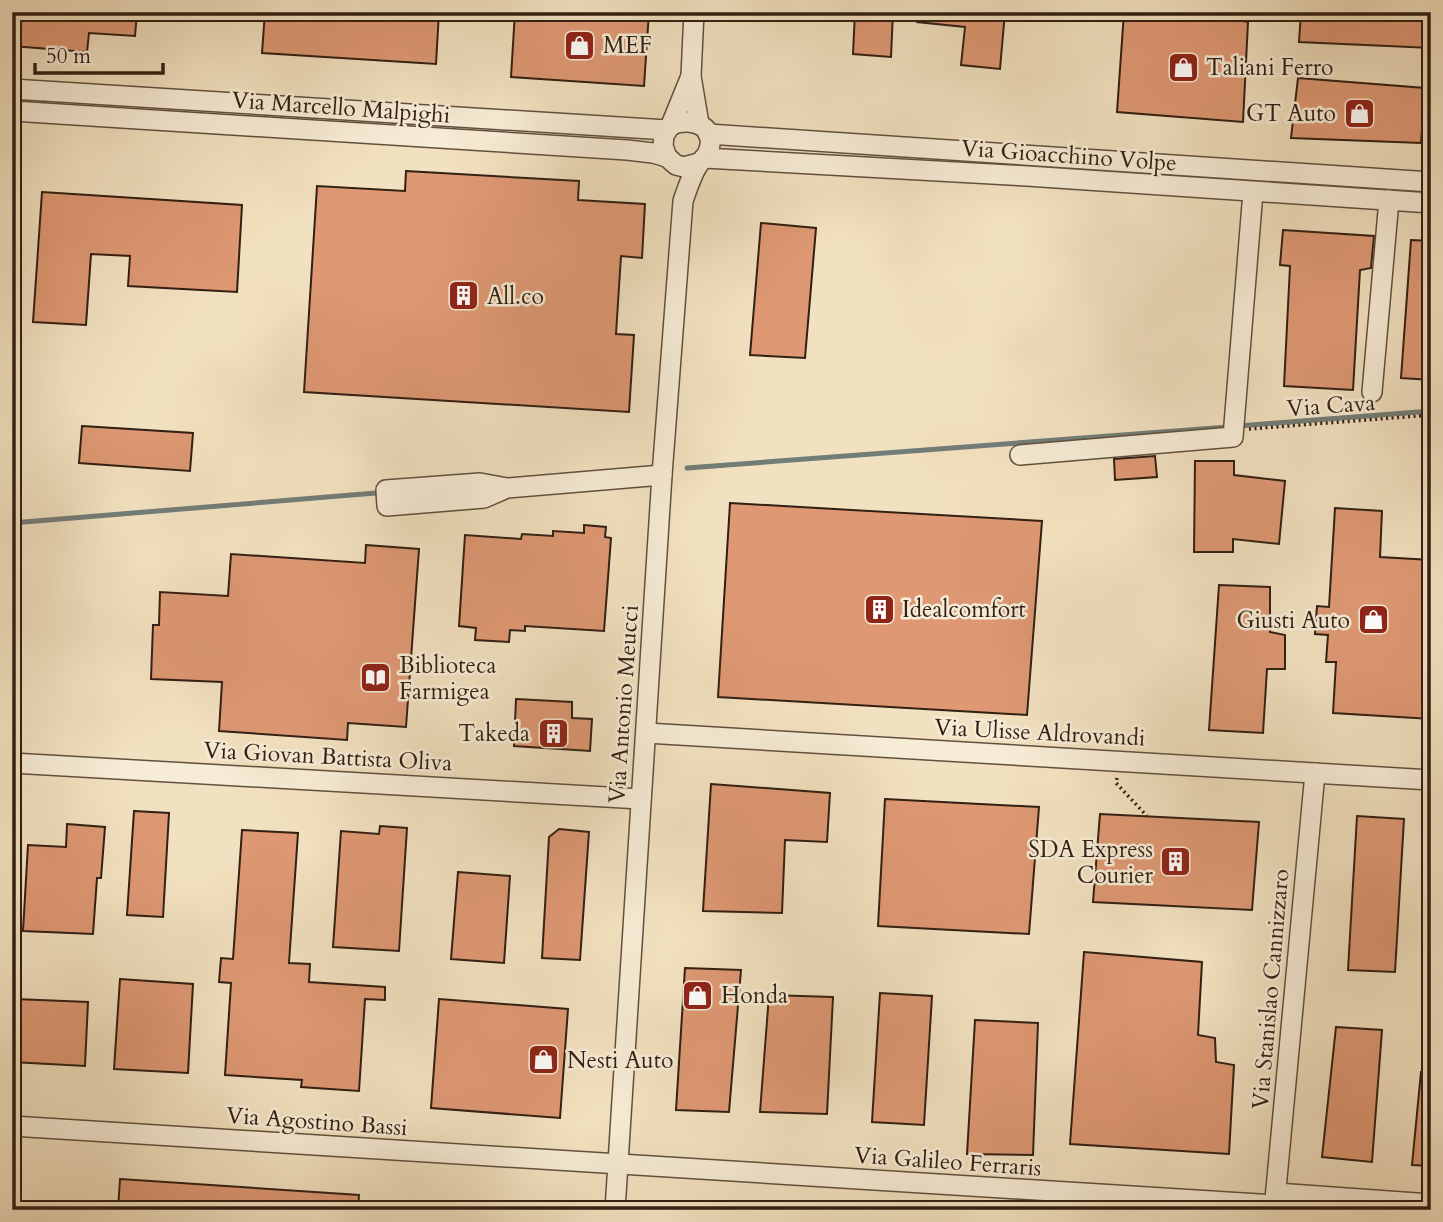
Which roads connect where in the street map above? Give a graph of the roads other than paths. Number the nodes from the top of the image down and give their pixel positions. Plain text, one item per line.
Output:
1 (694, 12) edge
2 (691, 76) junction
3 (12, 89) edge
4 (12, 111) edge
5 (669, 127) junction
6 (703, 129) junction
7 (668, 159) junction
8 (701, 161) junction
9 (1431, 182) edge
10 (1253, 192) junction
11 (1389, 200) junction
12 (683, 201) junction
13 (1431, 203) edge
14 (1372, 392) dead end
15 (1020, 455) dead end
16 (662, 475) junction
17 (507, 488) junction
18 (646, 733) junction
19 (12, 762) edge
20 (1315, 773) junction
21 (1431, 780) edge
22 (641, 799) junction
23 (12, 1126) edge
24 (618, 1165) junction
25 (1275, 1203) edge
26 (1431, 1204) edge
27 (615, 1210) edge

1 - 2 street, Via Antonio Meucci
2 - 5 street, Via Antonio Meucci
2 - 6 street, Via Antonio Meucci
3 - 5 street, Via Marcello Malpighi
4 - 7 street, Via Marcello Malpighi
5 - 6 street
5 - 7 street, Via Antonio Meucci
6 - 8 street, Via Antonio Meucci
6 - 9 street, Via Gioacchino Volpe
7 - 8 street
7 - 12 street, Via Antonio Meucci
8 - 10 street, Via Gioacchino Volpe
8 - 12 street, Via Antonio Meucci
10 - 11 street, Via Gioacchino Volpe
10 - 15 street
11 - 13 street, Via Gioacchino Volpe
11 - 14 street
12 - 16 street, Via Antonio Meucci
16 - 17 street
16 - 18 street, Via Antonio Meucci
17 - 17 street
18 - 20 street, Via Ulisse Aldrovandi
18 - 22 street, Via Antonio Meucci
19 - 22 street, Via Giovan Battista Oliva
20 - 21 street, Via Ulisse Aldrovandi
20 - 25 street, Via Stanislao Cannizzaro
22 - 24 street, Via Antonio Meucci
23 - 24 street, Via Agostino Bassi
24 - 25 street, Via Galileo Ferraris
24 - 27 street, Via Antonio Meucci
25 - 26 street, Via Galileo Ferraris

